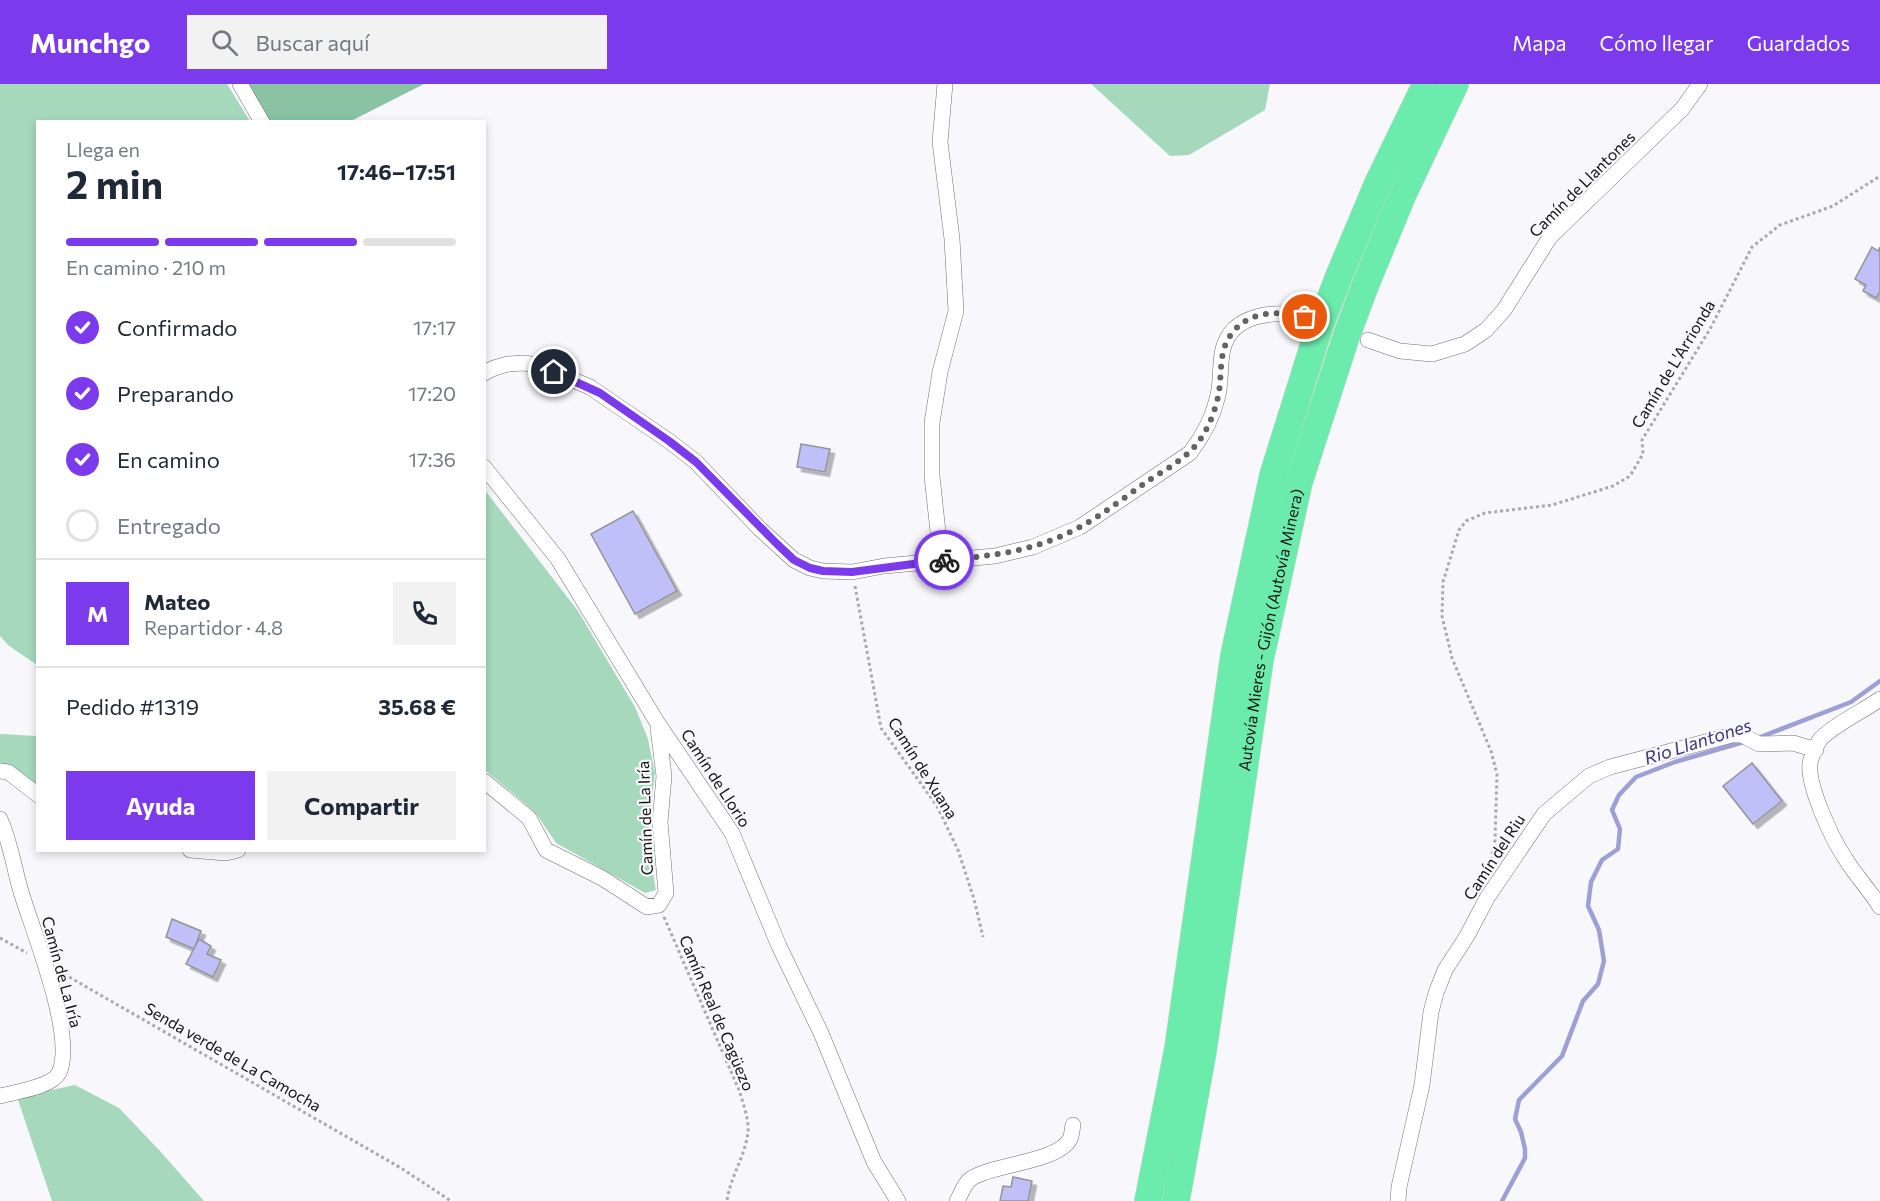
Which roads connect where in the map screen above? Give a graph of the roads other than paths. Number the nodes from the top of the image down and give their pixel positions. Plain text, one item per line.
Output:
1 (240, 84) edge
2 (945, 84) edge
3 (1426, 84) edge
4 (1455, 84) edge
5 (1700, 84) edge
6 (261, 120) edge
7 (1305, 317) dead end
8 (1368, 340) dead end
9 (486, 372) edge
10 (486, 469) edge
11 (941, 560) junction
12 (1880, 699) edge
13 (657, 722) junction
14 (1816, 750) junction
15 (0, 771) edge
16 (486, 783) edge
17 (36, 793) edge
18 (0, 819) edge
19 (214, 852) edge
20 (230, 852) edge
21 (1880, 907) edge
22 (0, 1096) edge
23 (1073, 1125) dead end
24 (898, 1201) edge
25 (957, 1201) edge
26 (1148, 1201) edge
27 (1176, 1201) edge
28 (1398, 1201) edge

1 - 6 street
2 - 11 street
3 - 26 highway, Autovía Mieres - Gijón (Autovía Minera)
4 - 27 highway, Autovía Mieres - Gijón (Autovía Minera)
5 - 8 street, Camín de Llantones
7 - 11 street
9 - 11 street
10 - 13 street, Camín de Llorio
12 - 14 street
13 - 16 street, Camín de La Iría
13 - 24 street, Camín de Llorio
14 - 21 street
14 - 28 street, Camín del Riu
15 - 17 street
18 - 22 street, Camín de La Iría
19 - 20 street
23 - 25 street

